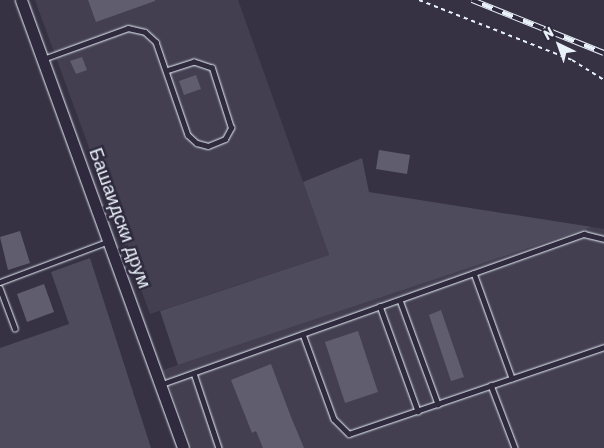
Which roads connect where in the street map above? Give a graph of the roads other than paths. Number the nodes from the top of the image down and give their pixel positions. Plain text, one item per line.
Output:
1 (21, 0) edge
2 (43, 59) junction
3 (166, 71) junction
4 (604, 239) edge
5 (110, 241) junction
6 (474, 273) junction
7 (0, 282) edge
8 (0, 288) edge
9 (400, 300) junction
10 (380, 306) junction
11 (15, 328) dead end
12 (303, 334) junction
13 (604, 346) edge
14 (194, 373) junction
15 (512, 378) junction
16 (161, 385) junction
17 (491, 385) junction
18 (438, 404) junction
19 (418, 411) junction
20 (183, 448) edge
21 (218, 448) edge
22 (514, 448) edge

1 - 2 street, Башаидски друм
2 - 3 lane
2 - 5 street, Башаидски друм
3 - 3 lane
4 - 6 lane
5 - 7 lane
5 - 16 street, Башаидски друм
6 - 9 lane
6 - 15 lane
8 - 11 lane
9 - 10 lane
9 - 18 lane
10 - 12 lane
10 - 19 lane
12 - 14 lane
12 - 19 lane
13 - 15 lane
14 - 16 lane
14 - 21 lane
15 - 17 lane
16 - 20 street, Башаидски друм
17 - 18 lane
17 - 22 lane
18 - 19 lane

